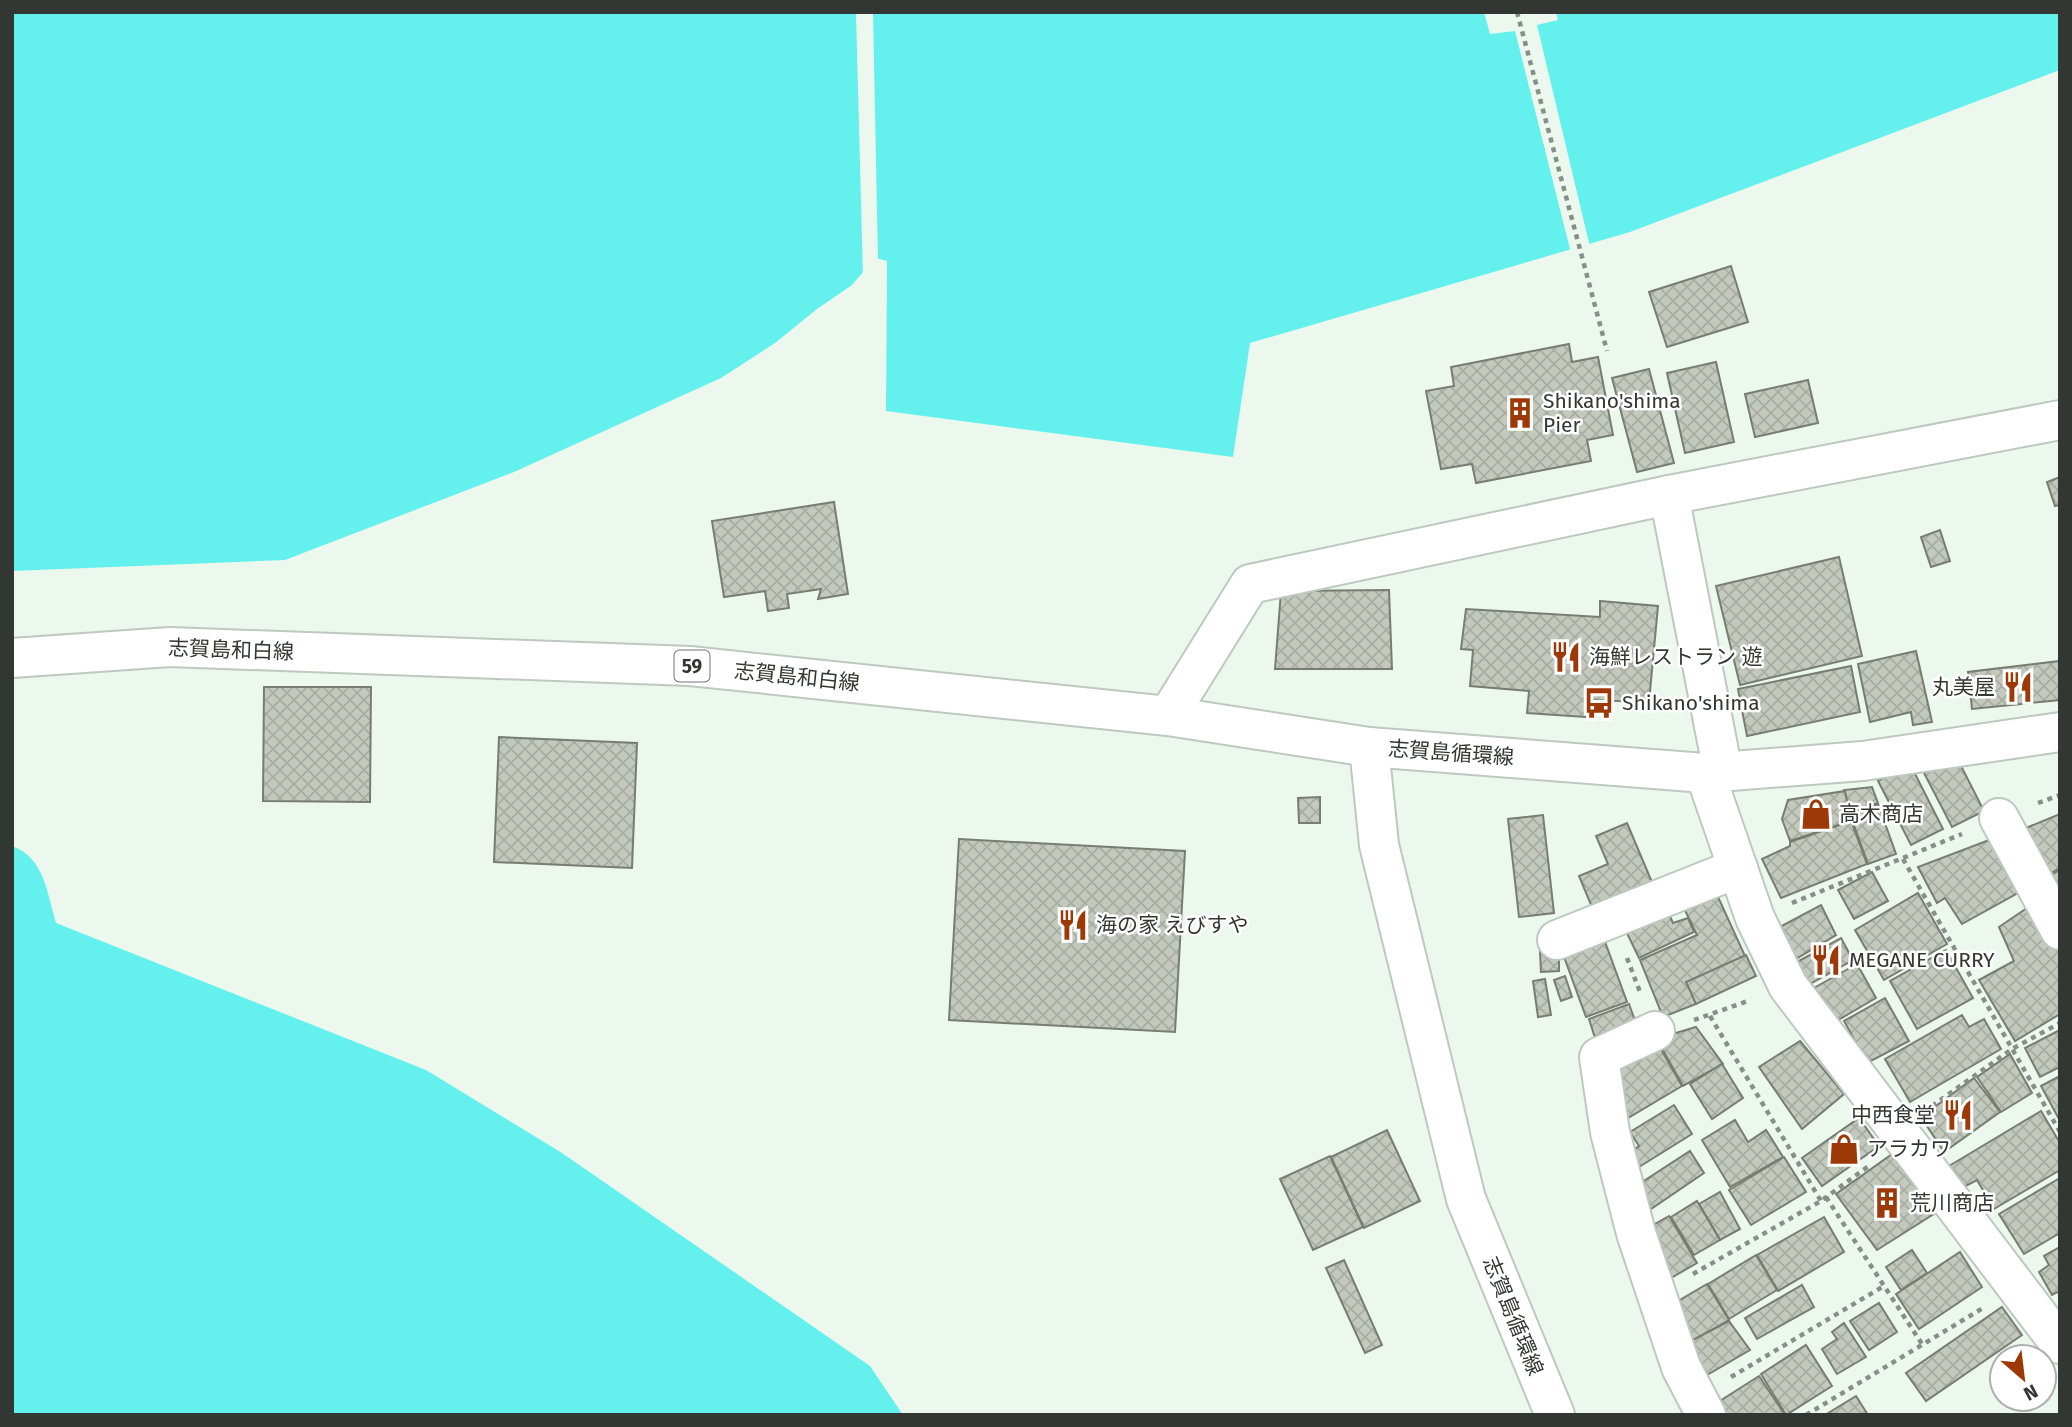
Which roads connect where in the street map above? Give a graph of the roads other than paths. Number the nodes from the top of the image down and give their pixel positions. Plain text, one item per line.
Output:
1 (2060, 421) edge
2 (1668, 495) junction
3 (12, 658) edge
4 (1168, 716) junction
5 (2060, 732) edge
6 (1368, 747) junction
7 (1714, 772) junction
8 (1999, 818) road end
9 (1738, 868) junction
10 (2060, 930) edge
11 (1557, 940) dead end
12 (1655, 1031) road end
13 (2044, 1314) edge
14 (1702, 1406) edge
15 (1555, 1415) edge

1 - 2 main road
2 - 4 main road
2 - 7 main road
3 - 4 main road, 志賀島和白線 / 59
4 - 6 main road, 志賀島和白線 / 59
5 - 7 main road, 志賀島循環線
6 - 7 main road, 志賀島循環線
6 - 15 main road, 志賀島循環線
7 - 9 main road
8 - 10 main road
9 - 11 main road
9 - 13 main road
12 - 14 main road

